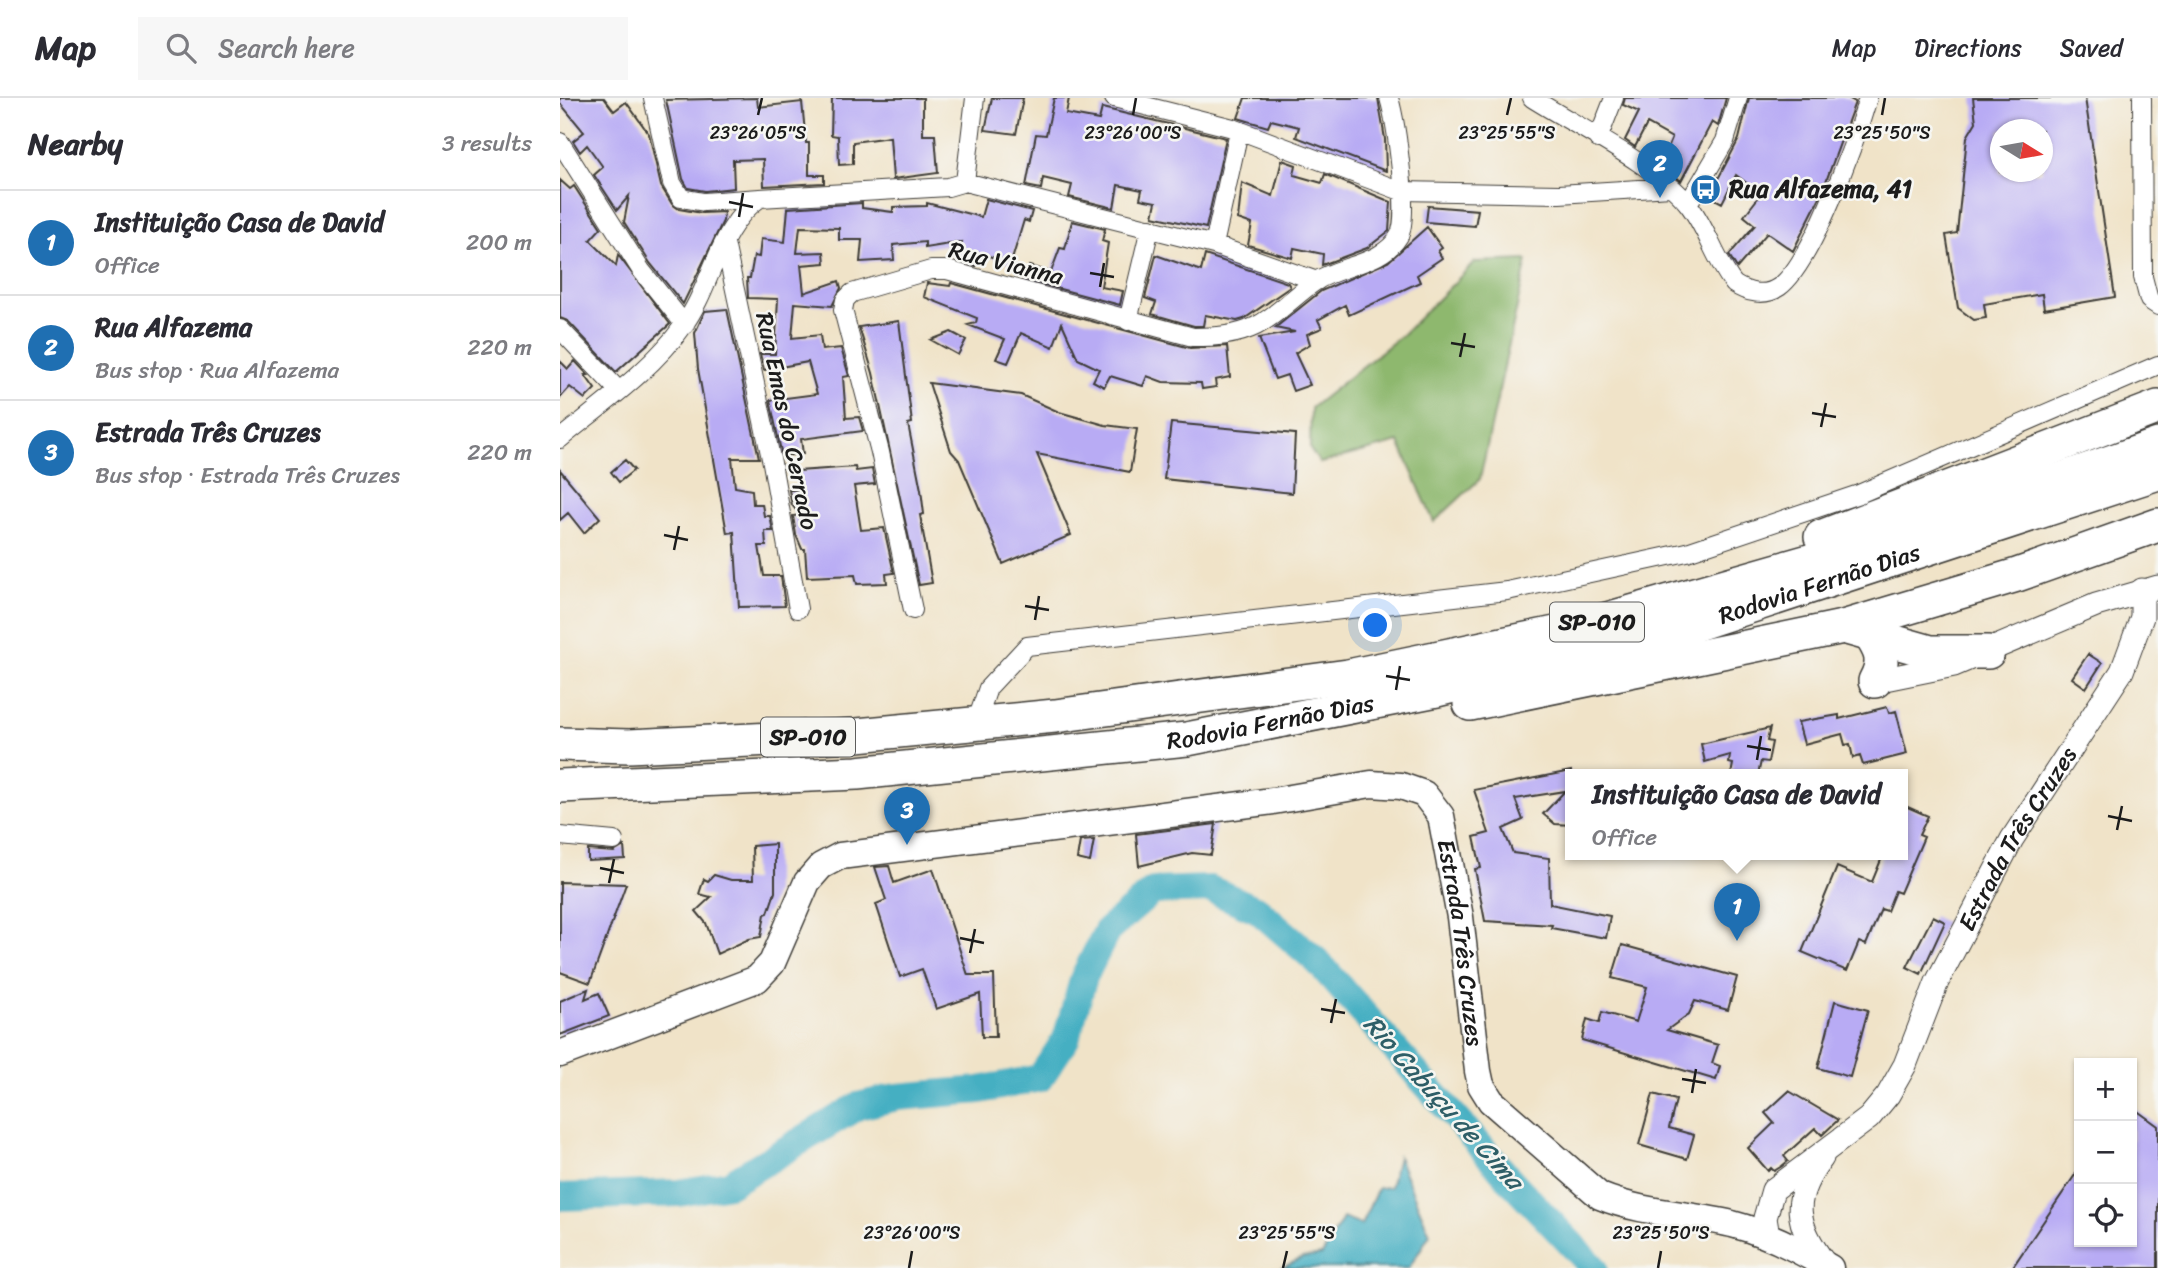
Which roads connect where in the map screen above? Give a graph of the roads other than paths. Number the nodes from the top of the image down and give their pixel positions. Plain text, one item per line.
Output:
1 (653, 98) edge
2 (975, 98) edge
3 (1114, 98) edge
4 (1389, 98) edge
5 (1532, 98) edge
6 (1614, 98) edge
7 (1738, 98) edge
8 (1868, 98) edge
9 (2142, 98) edge
10 (1239, 131) junction
11 (1598, 139) junction
12 (560, 142) edge
13 (965, 182) junction
14 (1671, 187) junction
15 (1401, 191) junction
16 (760, 198) junction
17 (1688, 204) junction
18 (1150, 228) junction
19 (725, 243) junction
20 (1214, 245) junction
21 (1317, 281) junction
22 (2158, 306) edge
23 (1128, 321) junction
24 (685, 324) junction
25 (560, 329) edge
26 (2158, 365) edge
27 (619, 391) junction
28 (2158, 407) edge
29 (560, 439) edge
30 (2158, 445) edge
31 (2158, 473) edge
32 (2158, 525) edge
33 (2150, 589) edge
34 (798, 609) dead end
35 (913, 610) dead end
36 (1856, 630) junction
37 (1550, 634) junction
38 (1988, 652) junction
39 (1875, 681) joint
40 (976, 723) junction
41 (1187, 739) junction
42 (560, 744) edge
43 (560, 786) edge
44 (560, 836) edge
45 (614, 841) dead end
46 (560, 1054) edge
47 (1830, 1147) junction
48 (1768, 1236) junction
49 (1828, 1266) edge

1 - 16 street
2 - 13 street
3 - 10 street
4 - 15 street, Rua Vianna
5 - 11 street
6 - 11 street
7 - 17 street
8 - 17 street
9 - 22 street
10 - 15 street
10 - 20 street
11 - 14 street
12 - 24 street
13 - 16 street
13 - 18 street
14 - 15 street
14 - 17 street
15 - 21 street, Rua Vianna
16 - 19 street
18 - 20 street
18 - 23 street
19 - 24 street
19 - 34 street, Rua Emas do Cerrado
20 - 21 street
21 - 23 street, Rua Vianna
23 - 35 street, Rua Vianna
24 - 27 street
25 - 27 street
26 - 40 street
27 - 29 street
28 - 37 highway
30 - 37 highway, Rodovia Fernão Dias / SP-010
31 - 41 highway, Rodovia Fernão Dias / SP-010
32 - 36 highway
33 - 38 street, Estrada Três Cruzes
33 - 47 street, Estrada Três Cruzes
36 - 38 highway
36 - 39 highway
36 - 41 highway
37 - 40 highway, Rodovia Fernão Dias / SP-010
38 - 39 street, Estrada Três Cruzes
40 - 42 highway, Rodovia Fernão Dias / SP-010
41 - 43 highway, Rodovia Fernão Dias / SP-010
44 - 45 street
46 - 48 main road, Estrada Três Cruzes
47 - 48 street, Estrada Três Cruzes
47 - 49 street, Estrada Três Cruzes
48 - 49 main road, Estrada Três Cruzes

